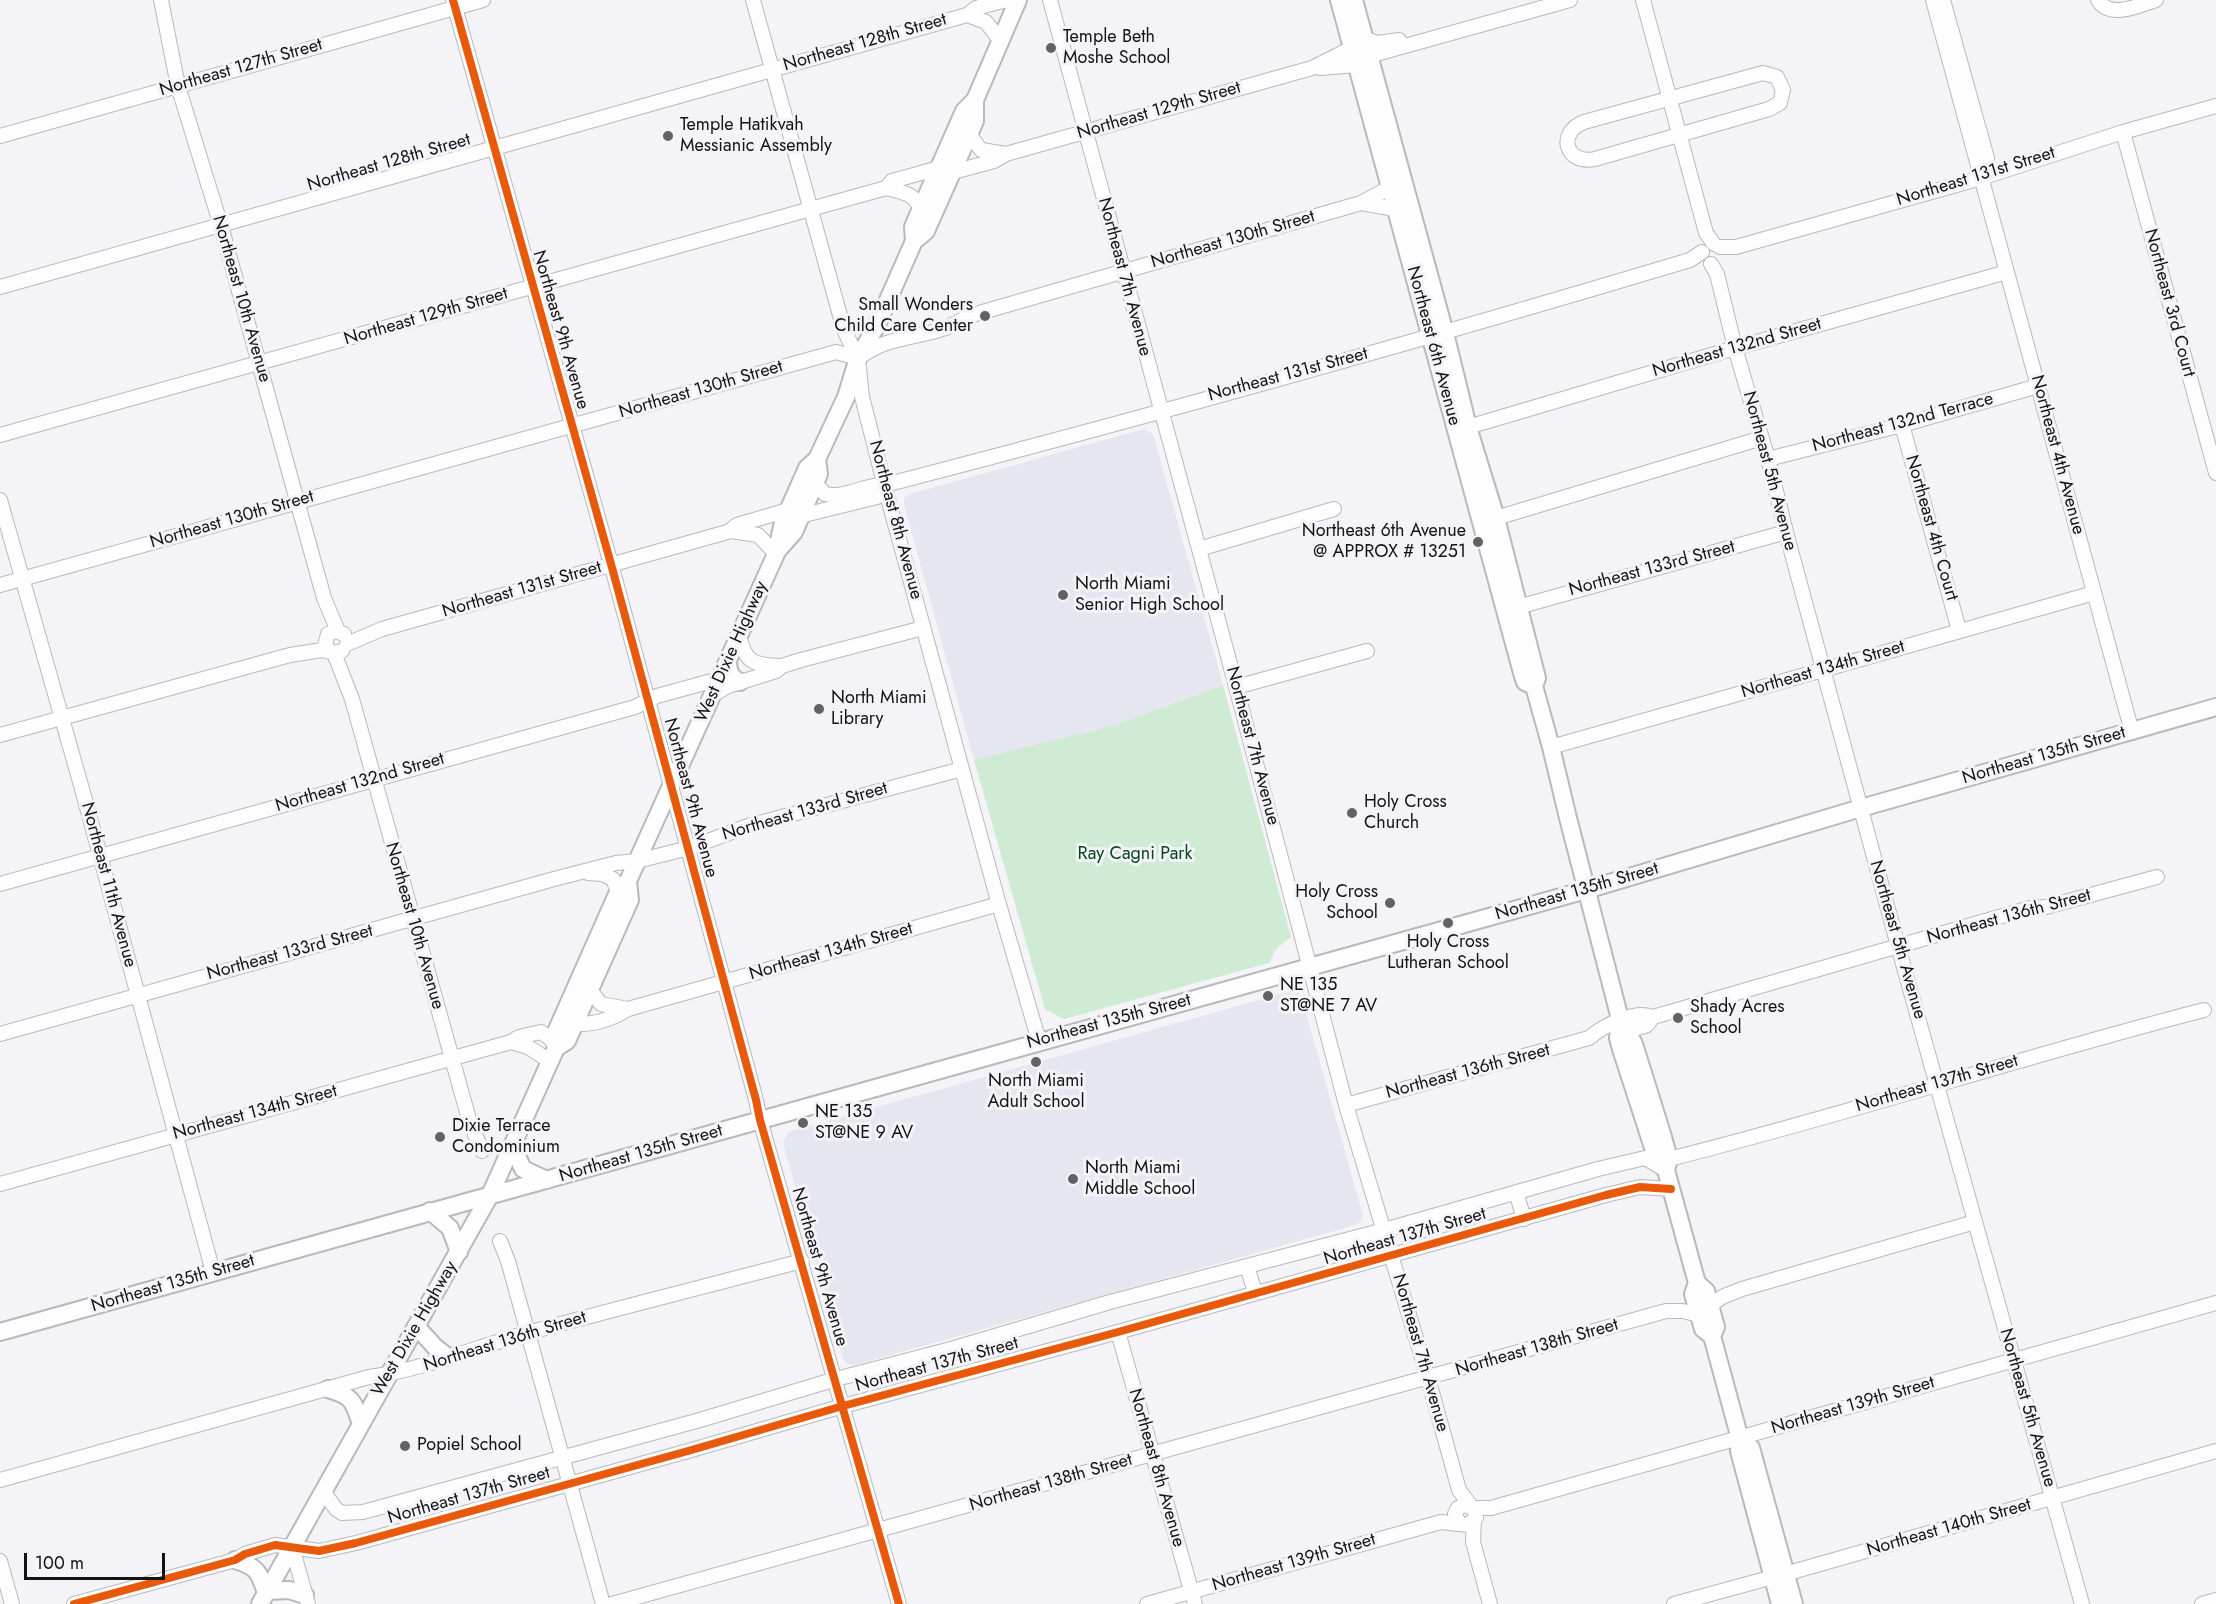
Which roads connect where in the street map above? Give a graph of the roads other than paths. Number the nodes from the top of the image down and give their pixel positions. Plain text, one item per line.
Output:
1 (160, 0) edge
2 (483, 0) edge
3 (753, 0) edge
4 (1007, 0) edge
5 (1018, 0) edge
6 (1050, 0) edge
7 (1339, 0) edge
8 (1354, 0) edge
9 (1537, 0) edge
10 (1570, 0) edge
11 (1643, 0) edge
12 (1933, 0) edge
13 (1943, 0) edge
14 (2098, 0) edge
15 (2156, 0) edge
16 (454, 4) edge
17 (967, 15) junction
18 (1345, 23) junction
19 (1000, 40) junction
20 (1358, 43) junction
21 (1363, 61) junction
22 (1312, 68) junction
23 (772, 69) junction
24 (178, 86) junction
25 (1377, 88) junction
26 (1670, 99) junction
27 (975, 100) junction
28 (2216, 106) edge
29 (1085, 132) junction
30 (2123, 132) junction
31 (969, 134) junction
32 (0, 136) edge
33 (1680, 136) junction
34 (493, 149) junction
35 (1006, 154) junction
36 (946, 170) junction
37 (1981, 178) junction
38 (886, 188) junction
39 (1389, 188) junction
40 (1361, 203) junction
41 (810, 209) junction
42 (1395, 209) junction
43 (921, 210) junction
44 (221, 226) junction
45 (914, 241) junction
46 (1710, 255) junction
47 (1124, 272) junction
48 (2007, 272) junction
49 (0, 287) edge
50 (532, 287) junction
51 (1438, 335) junction
52 (1735, 348) junction
53 (858, 358) junction
54 (258, 363) junction
55 (2038, 386) junction
56 (1160, 411) junction
57 (572, 426) junction
58 (1902, 426) junction
59 (1468, 427) junction
60 (0, 435) edge
61 (1762, 438) junction
62 (818, 459) junction
63 (1768, 459) junction
64 (2216, 472) edge
65 (815, 483) junction
66 (885, 485) junction
67 (0, 500) edge
68 (297, 502) junction
69 (1334, 509) dead end
70 (794, 513) junction
71 (1496, 518) junction
72 (731, 531) junction
73 (1786, 532) junction
74 (1199, 549) junction
75 (776, 554) junction
76 (611, 564) junction
77 (23, 579) junction
78 (0, 585) edge
79 (1498, 587) junction
80 (2094, 593) junction
81 (1518, 607) junction
82 (923, 628) junction
83 (1959, 630) junction
84 (739, 635) junction
85 (336, 641) junction
86 (1367, 651) dead end
87 (728, 660) junction
88 (782, 666) junction
89 (1824, 670) junction
90 (740, 682) junction
91 (1534, 686) junction
92 (716, 687) junction
93 (1236, 687) junction
94 (648, 700) junction
95 (2216, 707) edge
96 (61, 717) junction
97 (2132, 732) junction
98 (0, 735) edge
99 (1551, 747) junction
100 (962, 769) junction
101 (374, 779) junction
102 (671, 785) junction
103 (1861, 808) junction
104 (689, 848) junction
105 (100, 856) junction
106 (637, 861) junction
107 (580, 872) junction
108 (2157, 877) dead end
109 (0, 885) edge
110 (623, 886) junction
111 (1586, 890) junction
112 (999, 904) junction
113 (412, 920) junction
114 (1898, 946) junction
115 (1310, 967) junction
116 (725, 982) junction
117 (590, 990) junction
118 (137, 995) junction
119 (628, 1009) junction
120 (2204, 1010) dead end
121 (575, 1024) junction
122 (1622, 1029) junction
123 (0, 1034) edge
124 (1039, 1041) junction
125 (511, 1042) junction
126 (553, 1054) junction
127 (451, 1058) junction
128 (1938, 1083) junction
129 (1346, 1105) junction
130 (760, 1120) junction
131 (176, 1134) junction
132 (512, 1145) junction
133 (482, 1151) dead end
134 (1667, 1164) junction
135 (547, 1180) junction
136 (0, 1184) edge
137 (1671, 1189) junction
138 (1516, 1192) junction
139 (490, 1195) junction
140 (430, 1211) junction
141 (1524, 1219) junction
142 (1975, 1222) junction
143 (1384, 1230) junction
144 (500, 1241) dead end
145 (459, 1252) junction
146 (1392, 1257) junction
147 (802, 1262) junction
148 (1247, 1266) junction
149 (213, 1272) junction
150 (1695, 1289) junction
151 (1742, 1289) junction
152 (1256, 1293) junction
153 (2216, 1303) edge
154 (1666, 1311) junction
155 (1705, 1311) junction
156 (416, 1326) junction
157 (0, 1332) edge
158 (1118, 1332) junction
159 (528, 1333) junction
160 (951, 1349) junction
161 (448, 1357) junction
162 (2014, 1359) junction
163 (389, 1374) junction
164 (958, 1374) junction
165 (1428, 1378) junction
166 (836, 1379) junction
167 (328, 1389) junction
168 (843, 1406) junction
169 (361, 1424) junction
170 (1740, 1439) junction
171 (2216, 1451) edge
172 (1152, 1455) junction
173 (562, 1456) junction
174 (0, 1480) edge
175 (570, 1484) junction
176 (323, 1491) junction
177 (2053, 1499) junction
178 (1466, 1516) junction
179 (878, 1531) junction
180 (292, 1546) junction
181 (236, 1560) junction
182 (1, 1565) edge
183 (1779, 1586) edge
184 (264, 1596) edge
185 (1193, 1598) edge
186 (306, 1599) edge
187 (2216, 1600) edge
188 (12, 1604) edge
189 (74, 1604) edge
190 (603, 1604) edge
191 (612, 1604) edge
192 (899, 1604) edge
193 (1147, 1604) edge
194 (1490, 1604) edge
195 (1674, 1604) edge
196 (1786, 1604) edge
197 (1794, 1604) edge
198 (2082, 1604) edge
199 (2202, 1604) edge

1 - 24 street, Northeast 10th Avenue
2 - 16 street, Northeast 127th Street
3 - 23 street, Northeast 8th Avenue
4 - 17 street, Northeast 128th Street
5 - 19 main road, West Dixie Highway
6 - 29 street, Northeast 7th Avenue
7 - 18 main road, Northeast 6th Avenue
8 - 20 main road, Northeast 6th Avenue
9 - 20 street
10 - 21 street, Northeast 129th Street
11 - 26 street, Northeast 5th Avenue
12 - 37 street, Northeast 4th Avenue
13 - 37 street, Northeast 4th Avenue
14 - 15 street
16 - 24 street, Northeast 127th Street
16 - 34 street, Northeast 9th Avenue
17 - 19 street, Northeast 128th Street
17 - 23 street, Northeast 128th Street
18 - 20 main road, Northeast 6th Avenue
18 - 21 main road
19 - 27 main road, West Dixie Highway
20 - 21 main road, Northeast 6th Avenue
20 - 22 street, Northeast 129th Street
20 - 25 main road
21 - 22 street, Northeast 129th Street
21 - 25 main road, Northeast 6th Avenue
21 - 39 main road, Northeast 6th Avenue
22 - 29 street, Northeast 129th Street
23 - 34 street, Northeast 128th Street
23 - 41 street, Northeast 8th Avenue
24 - 32 street, Northeast 127th Street
24 - 44 street, Northeast 10th Avenue
25 - 51 main road, Northeast 6th Avenue
26 - 33 street, Northeast 5th Avenue
26 - 33 street
26 - 33 street
27 - 31 main road, West Dixie Highway
27 - 36 main road, West Dixie Highway
28 - 30 street, Northeast 131st Street
29 - 35 street, Northeast 129th Street
29 - 47 street, Northeast 7th Avenue
30 - 37 street, Northeast 131st Street
30 - 64 street, Northeast 3rd Court
31 - 35 street
31 - 36 main road, West Dixie Highway
33 - 46 street, Northeast 5th Avenue
34 - 44 street, Northeast 128th Street
34 - 50 street, Northeast 9th Avenue
35 - 36 street, Northeast 129th Street
36 - 38 street, Northeast 129th Street
36 - 43 main road, West Dixie Highway
36 - 45 main road, West Dixie Highway
37 - 46 street, Northeast 131st Street
37 - 48 street, Northeast 4th Avenue
38 - 41 street, Northeast 129th Street
38 - 43 street
39 - 40 street, Northeast 130th Street
39 - 42 main road, Northeast 6th Avenue
40 - 42 street, Northeast 130th Street
40 - 47 street, Northeast 130th Street
41 - 50 street, Northeast 129th Street
41 - 53 street, Northeast 8th Avenue
42 - 51 main road, Northeast 6th Avenue
43 - 45 main road, West Dixie Highway
44 - 49 street, Northeast 128th Street
44 - 54 street, Northeast 10th Avenue
45 - 53 main road, West Dixie Highway
46 - 51 street, Northeast 131st Street
46 - 52 street, Northeast 5th Avenue
47 - 53 street, Northeast 130th Street
47 - 56 street, Northeast 7th Avenue
48 - 52 street, Northeast 132nd Street
48 - 55 street, Northeast 4th Avenue
50 - 54 street, Northeast 129th Street
50 - 57 street, Northeast 9th Avenue
51 - 56 street, Northeast 131st Street
51 - 59 main road, Northeast 6th Avenue
51 - 79 main road, Northeast 6th Avenue
52 - 59 street, Northeast 132nd Street
52 - 61 street, Northeast 5th Avenue
53 - 57 street, Northeast 130th Street
53 - 62 main road, West Dixie Highway
53 - 66 street, Northeast 8th Avenue
54 - 60 street, Northeast 129th Street
54 - 68 street, Northeast 10th Avenue
55 - 58 street, Northeast 132nd Terrace
55 - 80 street, Northeast 4th Avenue
56 - 66 street, Northeast 131st Street
56 - 74 street, Northeast 7th Avenue
57 - 68 street, Northeast 130th Street
57 - 76 street, Northeast 9th Avenue
58 - 63 street, Northeast 132nd Terrace
58 - 83 street, Northeast 4th Court
59 - 71 main road, Northeast 6th Avenue
61 - 63 street, Northeast 5th Avenue
61 - 71 street
62 - 65 main road, West Dixie Highway
62 - 70 main road, West Dixie Highway
63 - 73 street, Northeast 5th Avenue
65 - 66 street, Northeast 131st Street
65 - 70 main road, West Dixie Highway
66 - 70 street, Northeast 131st Street
66 - 82 street, Northeast 8th Avenue
67 - 77 street, Northeast 11th Avenue
68 - 77 street, Northeast 130th Street
68 - 85 street, Northeast 10th Avenue
69 - 74 street
70 - 72 street, Northeast 131st Street
70 - 75 main road, West Dixie Highway
71 - 81 main road, Northeast 6th Avenue
72 - 75 street, Northeast 131st Street
72 - 76 street, Northeast 131st Street
73 - 81 street, Northeast 133rd Street
73 - 89 street, Northeast 5th Avenue
74 - 93 street, Northeast 7th Avenue
75 - 84 main road, West Dixie Highway
76 - 85 street, Northeast 131st Street
76 - 94 street, Northeast 9th Avenue
77 - 78 street, Northeast 130th Street
77 - 96 street, Northeast 11th Avenue
79 - 81 main road
79 - 91 main road, Northeast 6th Avenue
80 - 83 street, Northeast 134th Street
80 - 97 street, Northeast 4th Avenue
81 - 91 main road, Northeast 6th Avenue
82 - 88 street, Northeast 132nd Street
82 - 100 street, Northeast 8th Avenue
83 - 89 street, Northeast 134th Street
84 - 87 main road, West Dixie Highway
84 - 88 street, Northeast 132nd Street
85 - 96 street, Northeast 131st Street
85 - 101 street, Northeast 10th Avenue
86 - 93 street
87 - 90 main road
87 - 92 main road, West Dixie Highway
88 - 90 street, Northeast 132nd Street
89 - 99 street, Northeast 134th Street
89 - 103 street, Northeast 5th Avenue
90 - 92 street, Northeast 132nd Street
91 - 99 main road, Northeast 6th Avenue
92 - 94 street, Northeast 132nd Street
92 - 102 main road, West Dixie Highway
93 - 115 street, Northeast 7th Avenue
94 - 101 street, Northeast 132nd Street
94 - 102 street, Northeast 9th Avenue
95 - 97 main road, Northeast 135th Street
96 - 98 street, Northeast 131st Street
96 - 105 street, Northeast 11th Avenue
97 - 103 main road, Northeast 135th Street
99 - 111 main road, Northeast 6th Avenue
100 - 104 street, Northeast 133rd Street
100 - 112 street, Northeast 8th Avenue
101 - 105 street, Northeast 132nd Street
101 - 113 street, Northeast 10th Avenue
102 - 104 street, Northeast 9th Avenue
102 - 106 main road, West Dixie Highway
103 - 111 main road, Northeast 135th Street
103 - 114 street, Northeast 5th Avenue
104 - 106 street, Northeast 133rd Street
104 - 116 street, Northeast 9th Avenue
105 - 109 street, Northeast 132nd Street
105 - 118 street, Northeast 11th Avenue
106 - 107 street, Northeast 133rd Street
106 - 110 main road, West Dixie Highway
107 - 110 street, Northeast 133rd Street
107 - 113 street, Northeast 133rd Street
108 - 114 street, Northeast 136th Street
110 - 117 main road, West Dixie Highway
110 - 126 main road, West Dixie Highway
111 - 115 main road, Northeast 135th Street
111 - 122 main road, Northeast 6th Avenue
112 - 116 street, Northeast 134th Street
112 - 124 street, Northeast 8th Avenue
113 - 118 street, Northeast 133rd Street
113 - 127 street, Northeast 10th Avenue
114 - 122 street, Northeast 136th Street
114 - 128 street, Northeast 5th Avenue
115 - 124 main road, Northeast 135th Street
115 - 129 street, Northeast 7th Avenue
116 - 119 street, Northeast 134th Street
116 - 130 street, Northeast 9th Avenue
117 - 119 street, Northeast 134th Street
117 - 121 main road, West Dixie Highway
118 - 123 street, Northeast 133rd Street
118 - 131 street, Northeast 11th Avenue
119 - 121 street, Northeast 134th Street
120 - 128 street, Northeast 137th Street
121 - 126 main road, West Dixie Highway
122 - 129 street, Northeast 136th Street
122 - 134 main road, Northeast 6th Avenue
124 - 130 main road, Northeast 135th Street
125 - 126 street
125 - 126 street, Northeast 134th Street
125 - 127 street, Northeast 134th Street
126 - 132 main road, West Dixie Highway
127 - 131 street, Northeast 134th Street
127 - 133 street, Northeast 10th Avenue
128 - 134 street, Northeast 137th Street
128 - 142 street, Northeast 5th Avenue
129 - 143 street, Northeast 7th Avenue
130 - 135 main road, Northeast 135th Street
130 - 147 street, Northeast 9th Avenue
131 - 136 street, Northeast 134th Street
131 - 149 street, Northeast 11th Avenue
132 - 135 main road
132 - 139 main road, West Dixie Highway
134 - 137 main road, Northeast 6th Avenue
134 - 138 street, Northeast 137th Street
135 - 139 main road, Northeast 135th Street
137 - 141 street, Northeast 137th Street
137 - 150 main road, Northeast 6th Avenue
138 - 141 street
138 - 143 street, Northeast 137th Street
139 - 140 main road, Northeast 135th Street
139 - 145 main road, West Dixie Highway
140 - 145 main road
140 - 149 main road, Northeast 135th Street
141 - 146 street, Northeast 137th Street
142 - 151 street
142 - 162 street, Northeast 5th Avenue
143 - 146 street, Northeast 7th Avenue
143 - 148 street, Northeast 137th Street
144 - 159 street
145 - 156 main road, West Dixie Highway
146 - 152 street, Northeast 137th Street
146 - 165 street, Northeast 7th Avenue
147 - 159 street, Northeast 136th Street
147 - 166 street, Northeast 9th Avenue
148 - 152 street
148 - 160 street, Northeast 137th Street
149 - 157 main road, Northeast 135th Street
150 - 151 street
150 - 154 street
150 - 155 main road, Northeast 6th Avenue
151 - 155 street
152 - 158 street, Northeast 137th Street
153 - 162 street, Northeast 139th Street
154 - 155 street, Northeast 138th Street
154 - 165 street, Northeast 138th Street
155 - 170 main road, Northeast 6th Avenue
156 - 161 main road
156 - 163 main road, West Dixie Highway
158 - 164 street, Northeast 137th Street
158 - 172 street, Northeast 8th Avenue
159 - 161 street, Northeast 136th Street
159 - 173 street
160 - 164 street
160 - 166 street, Northeast 137th Street
161 - 163 street, Northeast 136th Street
162 - 170 street, Northeast 139th Street
162 - 177 street, Northeast 5th Avenue
163 - 167 street, Northeast 136th Street
163 - 169 main road, West Dixie Highway
164 - 168 street, Northeast 137th Street
165 - 172 street, Northeast 138th Street
165 - 178 street, Northeast 7th Avenue
166 - 168 street, Northeast 9th Avenue
166 - 173 street, Northeast 137th Street
167 - 169 main road
167 - 174 street, Northeast 136th Street
168 - 175 street, Northeast 137th Street
168 - 179 street, Northeast 9th Avenue
169 - 176 main road, West Dixie Highway
170 - 178 street, Northeast 139th Street
170 - 183 main road, Northeast 6th Avenue
171 - 177 street, Northeast 140th Street
172 - 179 street, Northeast 138th Street
172 - 185 street, Northeast 8th Avenue
173 - 175 street
173 - 176 street, Northeast 137th Street
175 - 180 street, Northeast 137th Street
175 - 190 street
176 - 180 main road, West Dixie Highway
177 - 183 street, Northeast 140th Street
177 - 198 street, Northeast 5th Avenue
178 - 185 street, Northeast 139th Street
178 - 194 street, Northeast 7th Avenue
179 - 191 street, Northeast 138th Street
179 - 192 street, Northeast 9th Avenue
180 - 181 street, Northeast 137th Street
180 - 184 main road, West Dixie Highway
180 - 186 street
181 - 184 main road
181 - 189 street, Northeast 137th Street
182 - 188 street
183 - 195 street, Northeast 140th Street
183 - 196 main road
183 - 197 main road, Northeast 6th Avenue
184 - 186 main road
185 - 193 street, Northeast 139th Street
187 - 199 street

